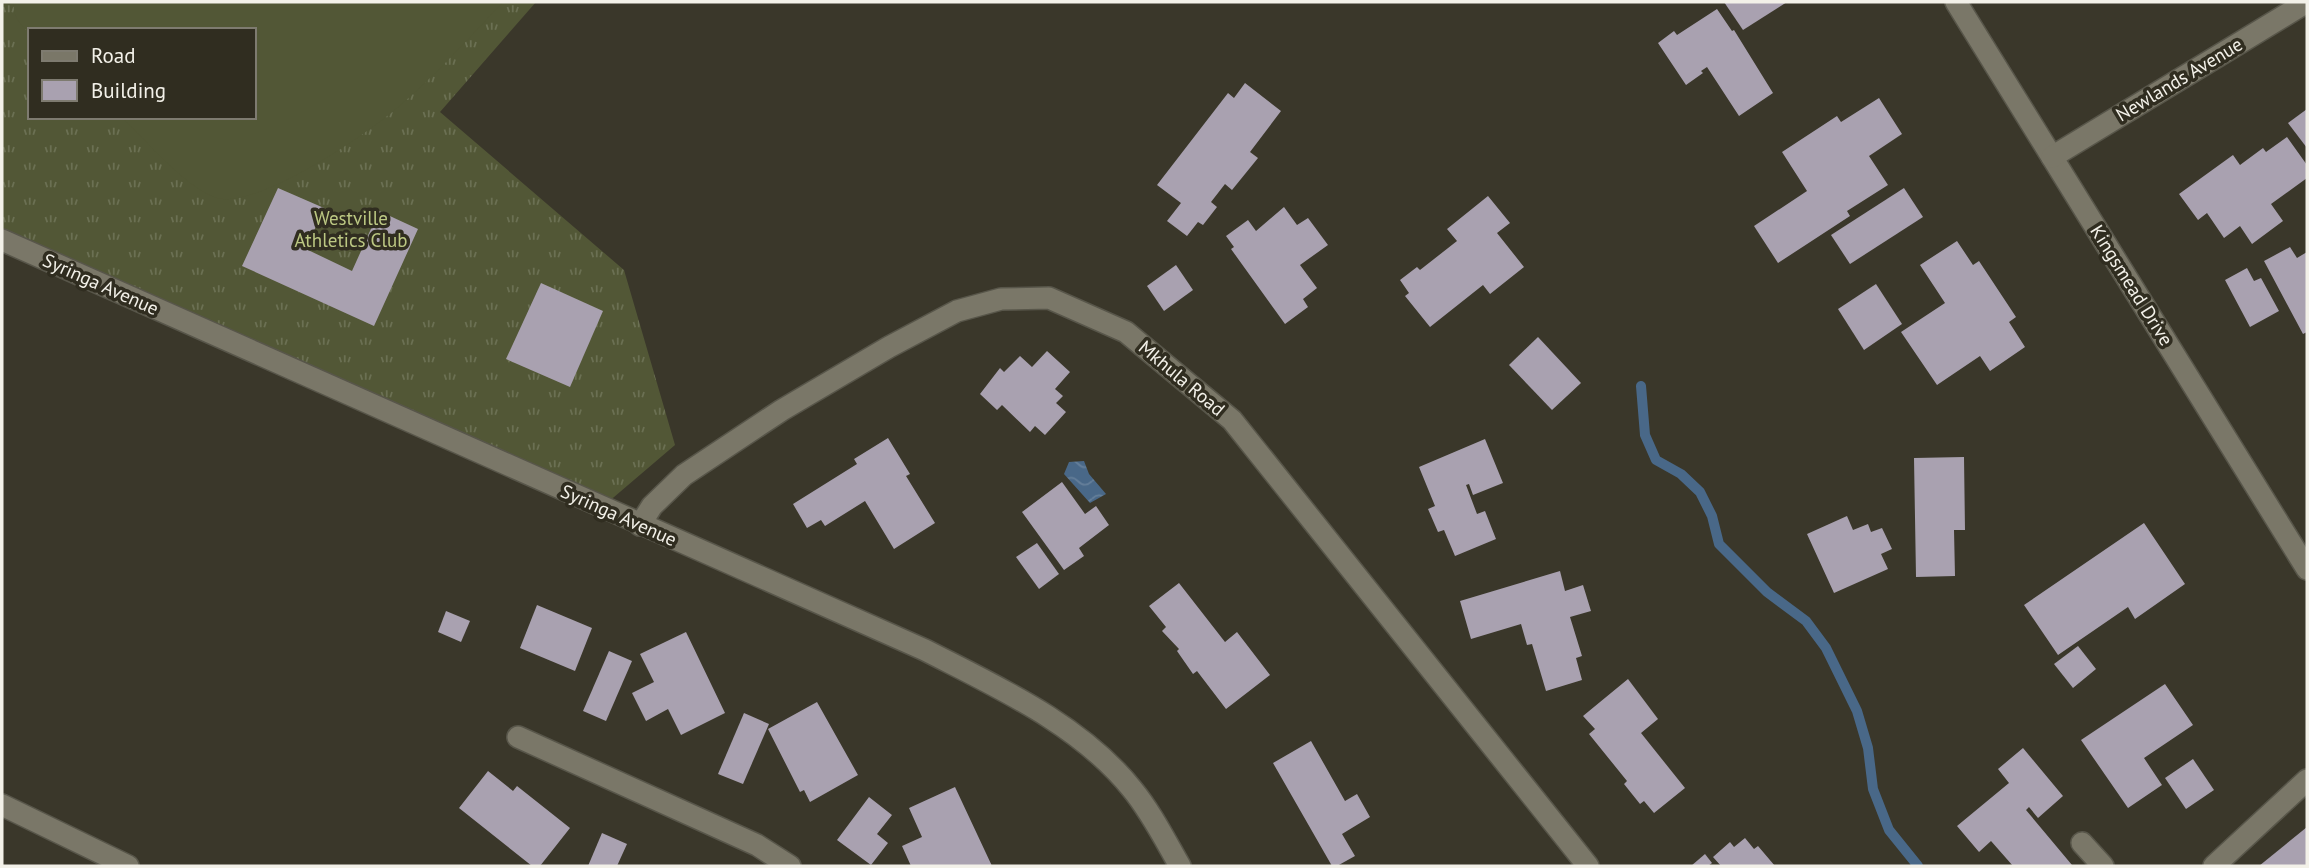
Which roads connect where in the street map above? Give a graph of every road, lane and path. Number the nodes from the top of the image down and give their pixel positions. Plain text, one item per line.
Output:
1 (1956, 2) edge
2 (2307, 2) edge
3 (2052, 157) junction
4 (2, 240) edge
5 (640, 525) junction
6 (2307, 569) edge
7 (519, 737) dead end
8 (2307, 780) edge
9 (2, 805) edge
10 (2082, 843) dead end
11 (128, 866) edge
12 (790, 866) edge
13 (1180, 866) edge
14 (1588, 866) edge
15 (2103, 866) edge
16 (2214, 866) edge

1 - 3 street, Kingsmead Drive
2 - 3 street, Newlands Avenue
3 - 6 street, Kingsmead Drive
4 - 5 street, Syringa Avenue
5 - 13 street, Syringa Avenue
5 - 14 street, Mkhula Road
7 - 12 street
8 - 16 street
9 - 11 street
10 - 15 street

